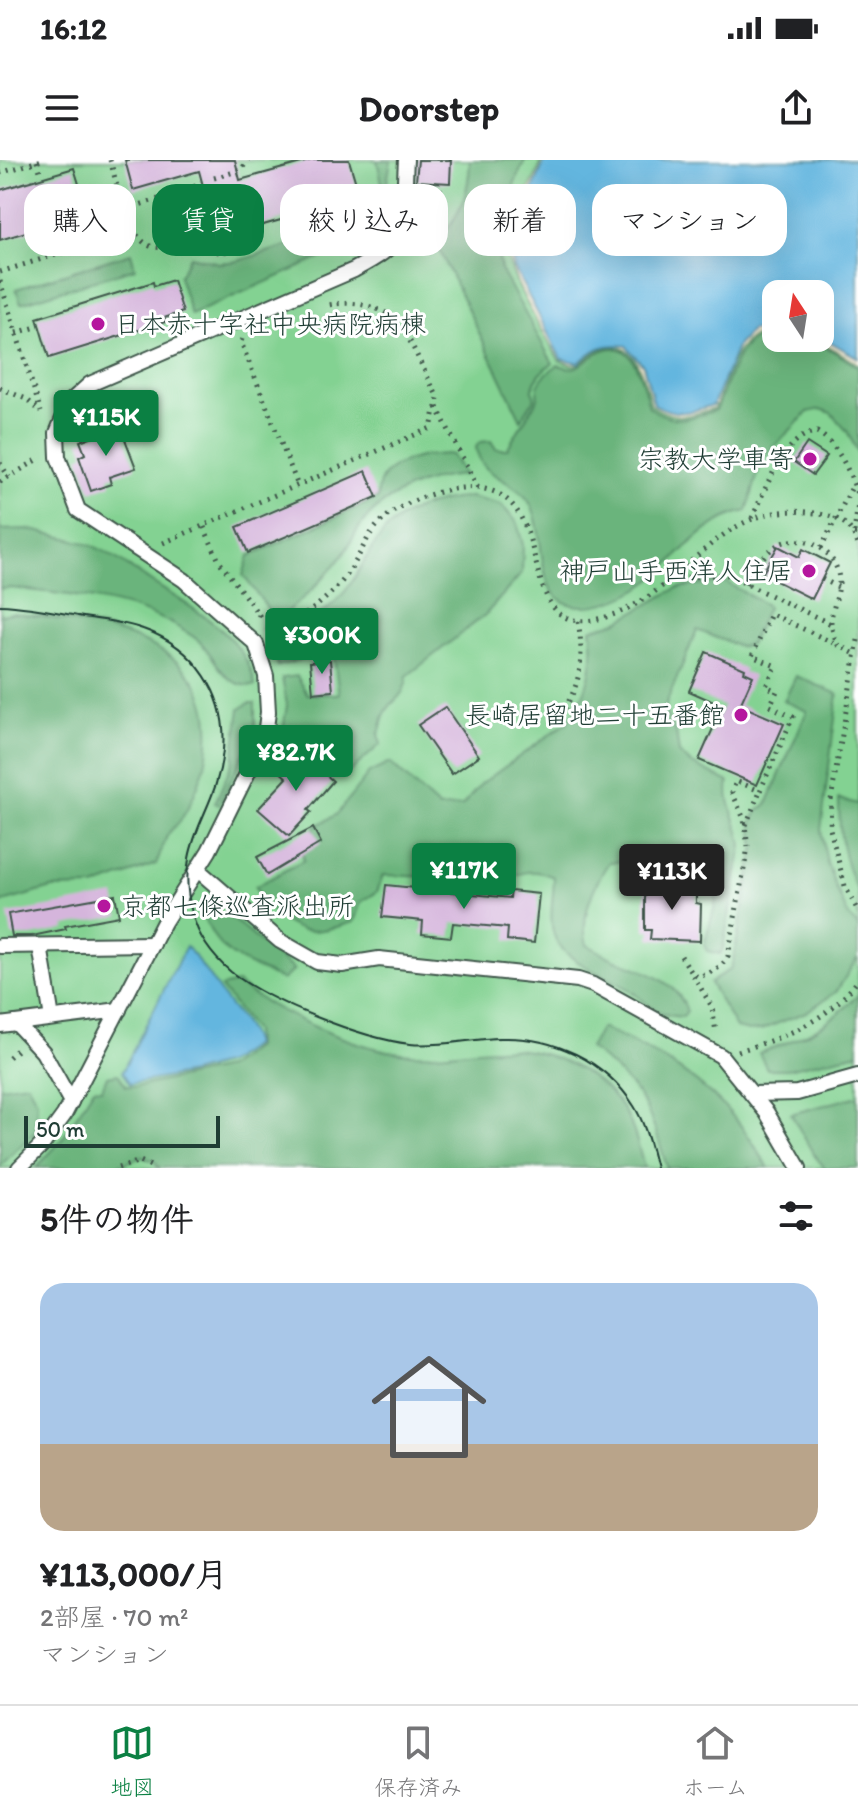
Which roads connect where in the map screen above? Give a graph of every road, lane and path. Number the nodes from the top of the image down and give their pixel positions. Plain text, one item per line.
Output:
1 (110, 160) edge
2 (248, 160) edge
3 (406, 160) edge
4 (39, 161) edge
5 (40, 171) dead end
6 (0, 173) edge
7 (214, 178) dead end
8 (201, 182) dead end
9 (118, 184) edge
10 (198, 184) edge
11 (136, 234) edge
12 (152, 247) edge
13 (51, 256) edge
14 (0, 272) edge
15 (0, 281) edge
16 (324, 305) dead end
17 (246, 318) junction
18 (40, 326) dead end
19 (16, 333) junction
20 (255, 336) dead end
21 (241, 342) junction
22 (0, 388) edge
23 (436, 407) junction
24 (41, 412) junction
25 (58, 426) junction
26 (57, 448) junction
27 (0, 463) edge
28 (9, 477) junction
29 (0, 482) edge
30 (854, 484) junction
31 (298, 486) junction
32 (478, 488) junction
33 (858, 500) edge
34 (837, 518) junction
35 (752, 519) junction
36 (204, 527) junction
37 (854, 534) junction
38 (130, 546) junction
39 (858, 546) edge
40 (821, 548) junction
41 (822, 579) dead end
42 (670, 580) junction
43 (746, 584) junction
44 (838, 587) junction
45 (578, 621) junction
46 (831, 624) junction
47 (255, 636) junction
48 (858, 640) edge
49 (838, 645) junction
50 (857, 655) edge
51 (560, 715) dead end
52 (760, 791) junction
53 (745, 826) junction
54 (198, 870) junction
55 (858, 911) edge
56 (153, 944) junction
57 (0, 946) edge
58 (40, 946) junction
59 (681, 956) dead end
60 (692, 973) junction
61 (858, 980) edge
62 (119, 1010) junction
63 (52, 1018) junction
64 (16, 1023) junction
65 (0, 1025) edge
66 (721, 1056) junction
67 (858, 1076) edge
68 (753, 1094) junction
69 (71, 1102) junction
70 (19, 1168) edge
71 (118, 1168) edge
72 (155, 1168) edge
73 (799, 1168) edge

1 - 9 path
2 - 7 path
3 - 17 lane
4 - 5 path
4 - 6 path
8 - 10 path
11 - 12 path
13 - 14 path
15 - 19 path
16 - 23 path
17 - 21 path
17 - 25 lane
18 - 19 path
19 - 24 path
20 - 21 path
21 - 31 path
22 - 24 path
23 - 31 path
23 - 32 path
24 - 25 path
25 - 26 lane
26 - 28 path
26 - 38 lane
27 - 28 path
28 - 29 path
30 - 33 path
30 - 34 path
30 - 35 path
31 - 36 path
32 - 45 path
32 - 47 path
33 - 37 path
34 - 35 path
34 - 37 path
34 - 40 path
35 - 42 path
36 - 38 path
36 - 47 path
37 - 39 path
38 - 47 lane
40 - 43 path
40 - 44 path
41 - 44 path
42 - 43 path
42 - 45 path
43 - 46 path
44 - 46 path
45 - 51 path
46 - 49 path
47 - 54 lane
48 - 50 path
49 - 50 path
49 - 52 path
50 - 55 path
52 - 53 path
52 - 53 path
53 - 60 path
54 - 56 lane
54 - 66 lane
56 - 58 lane
56 - 62 lane
57 - 58 lane
58 - 63 lane
59 - 60 path
60 - 66 path
61 - 66 path
62 - 63 lane
62 - 69 lane
63 - 64 lane
64 - 65 lane
64 - 69 lane
66 - 68 lane
67 - 68 lane
68 - 73 lane
69 - 70 lane
71 - 72 path

